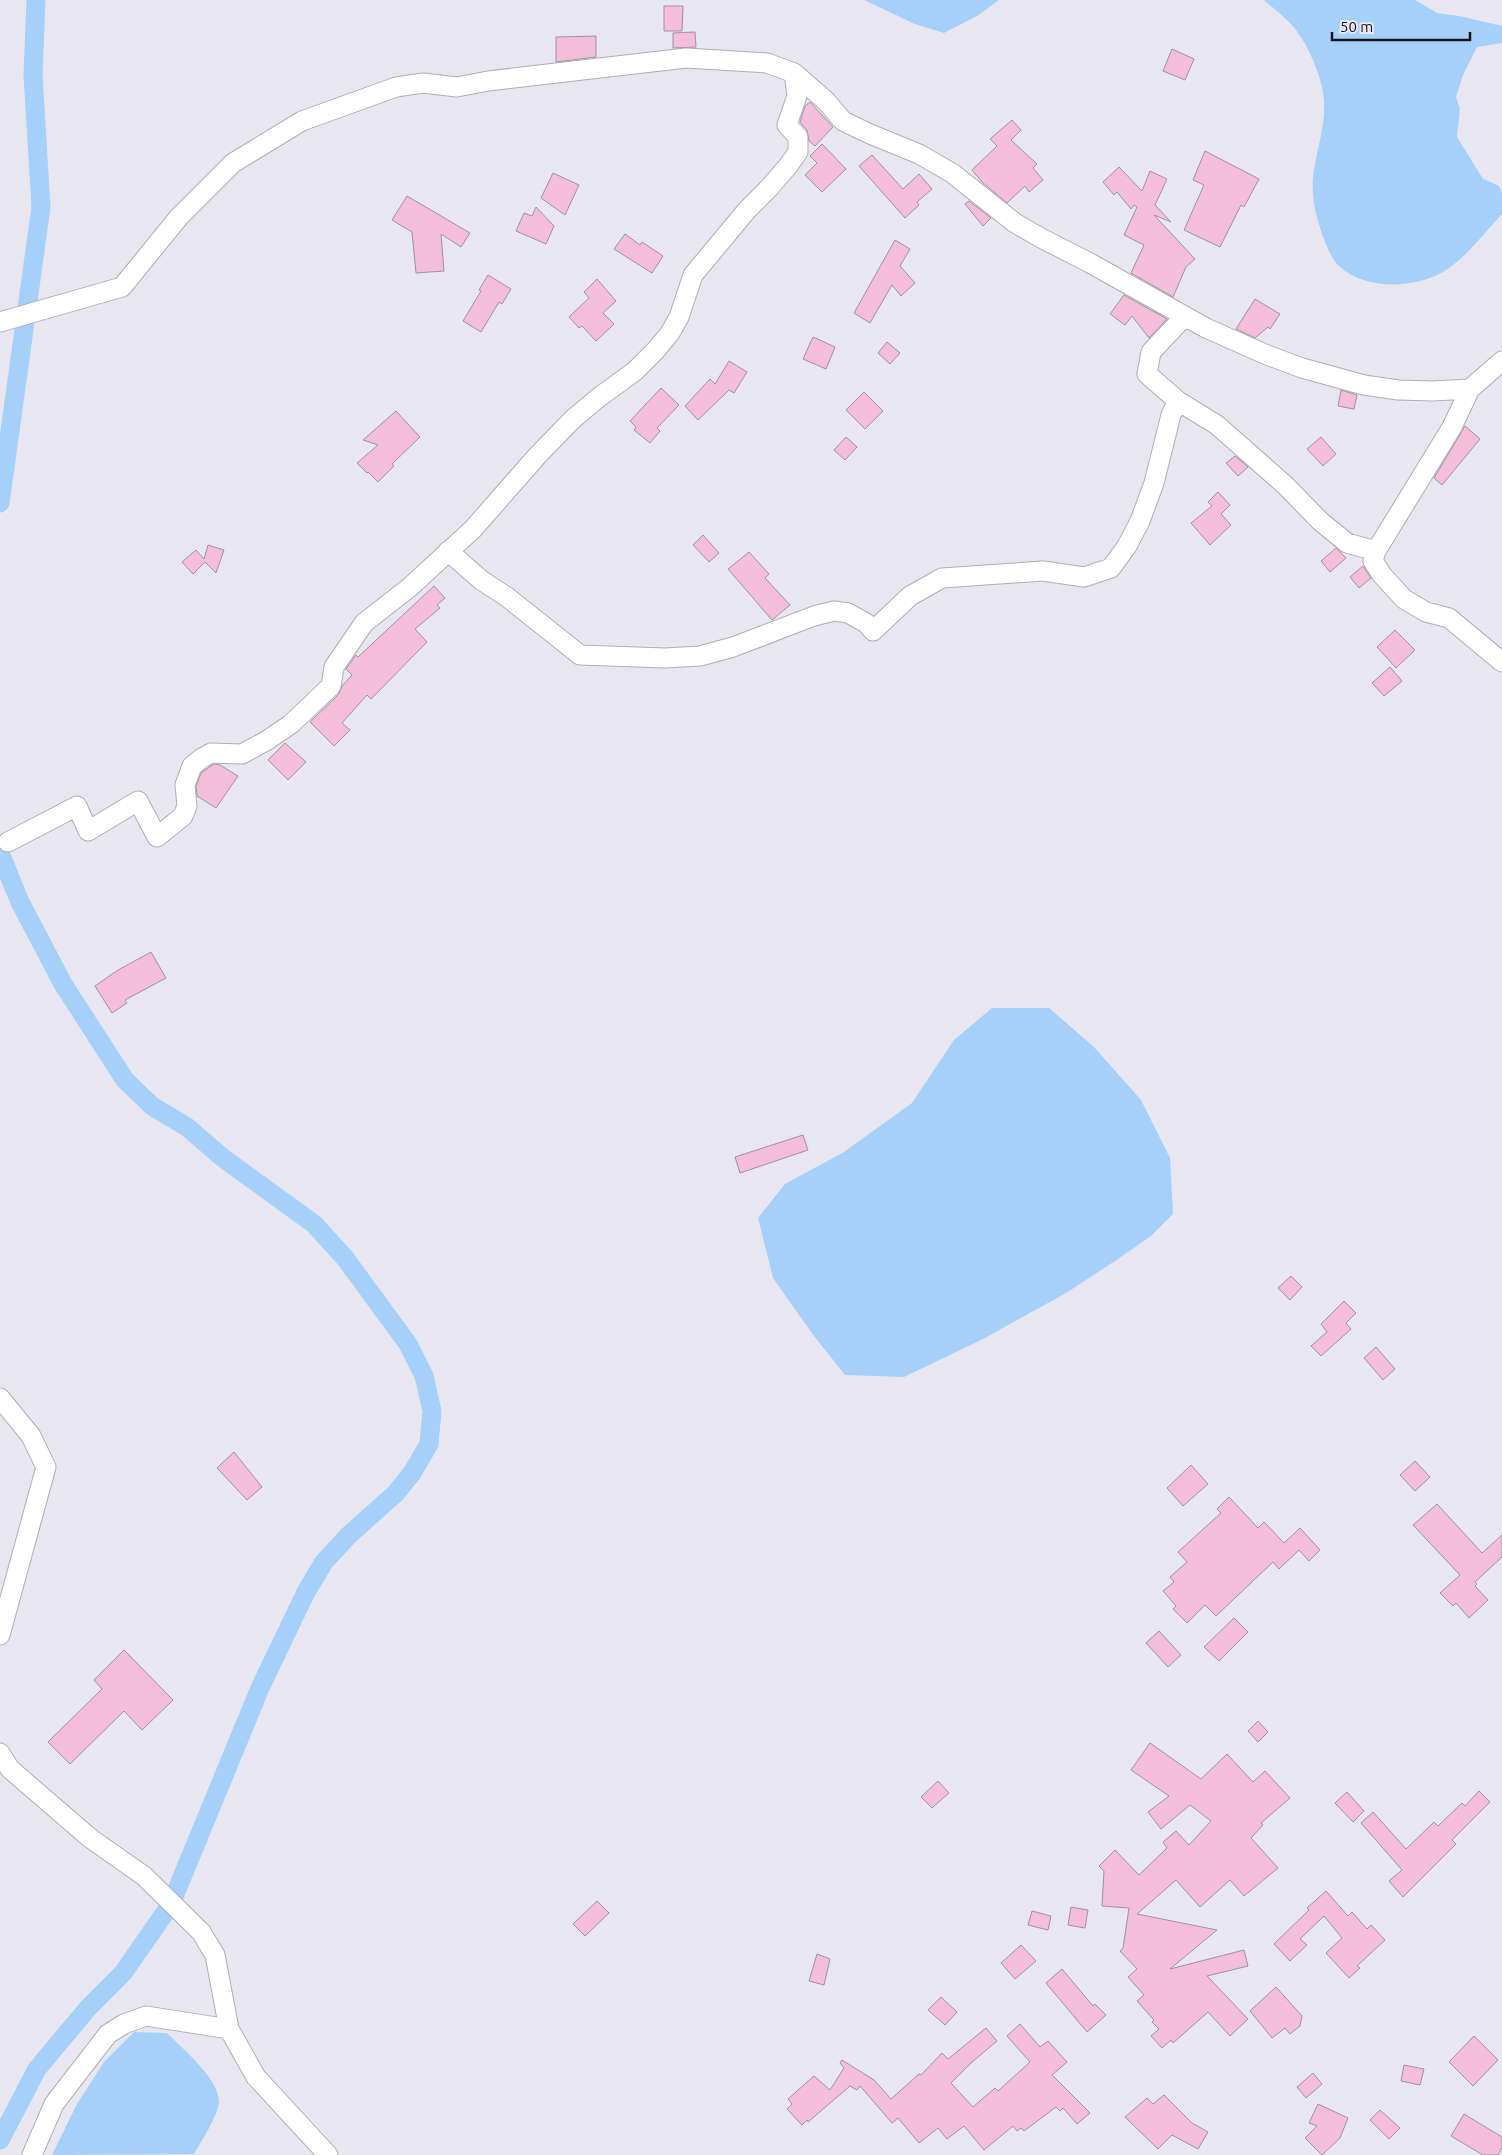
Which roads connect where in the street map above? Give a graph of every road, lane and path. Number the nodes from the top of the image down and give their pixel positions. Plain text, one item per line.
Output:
1 (794, 73) junction
2 (1185, 316) junction
3 (0, 322) edge
4 (1502, 361) edge
5 (1470, 389) junction
6 (1178, 402) junction
7 (448, 551) junction
8 (1376, 551) junction
9 (1502, 662) edge
10 (8, 842) dead end
11 (0, 1398) edge
12 (0, 1635) edge
13 (0, 1753) edge
14 (229, 2029) junction
15 (32, 2155) edge
16 (328, 2155) edge

1 - 2 street
1 - 3 street
1 - 7 street
2 - 5 street
2 - 6 street
4 - 5 street
5 - 8 street
6 - 7 street
6 - 8 street
7 - 10 street
8 - 9 street
11 - 12 street
13 - 14 street
14 - 15 street
14 - 16 street

